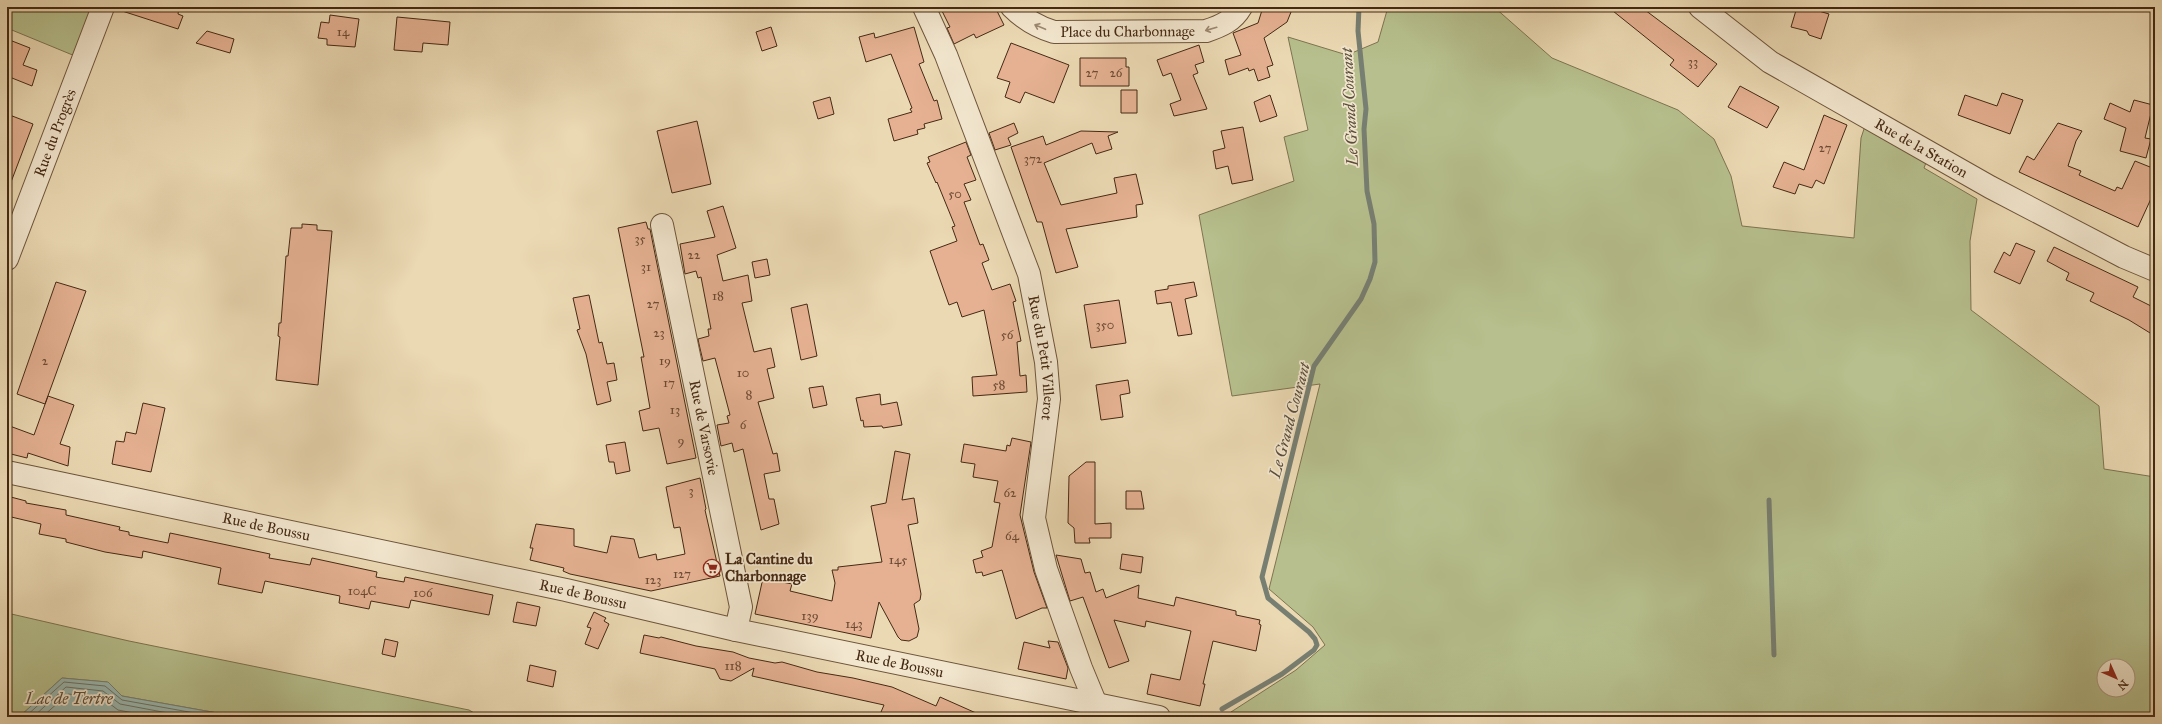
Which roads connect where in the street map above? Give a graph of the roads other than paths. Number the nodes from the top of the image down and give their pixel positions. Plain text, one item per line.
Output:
1 (103, 7) edge
2 (924, 7) edge
3 (1012, 7) edge
4 (1241, 7) edge
5 (1700, 7) edge
6 (662, 225) dead end
7 (7, 259) edge
8 (2155, 270) edge
9 (7, 472) edge
10 (736, 630) junction
11 (1099, 711) edge
12 (1159, 717) edge

1 - 7 street, Rue du Progrès
2 - 11 street, Rue du Petit Villerot
4 -> 3 street, Place du Charbonnage
5 - 8 street, Rue de la Station
6 - 10 street, Rue de Varsovie
9 - 10 street, Rue de Boussu
10 - 11 street, Rue de Boussu
11 - 12 street, Rue de Boussu

